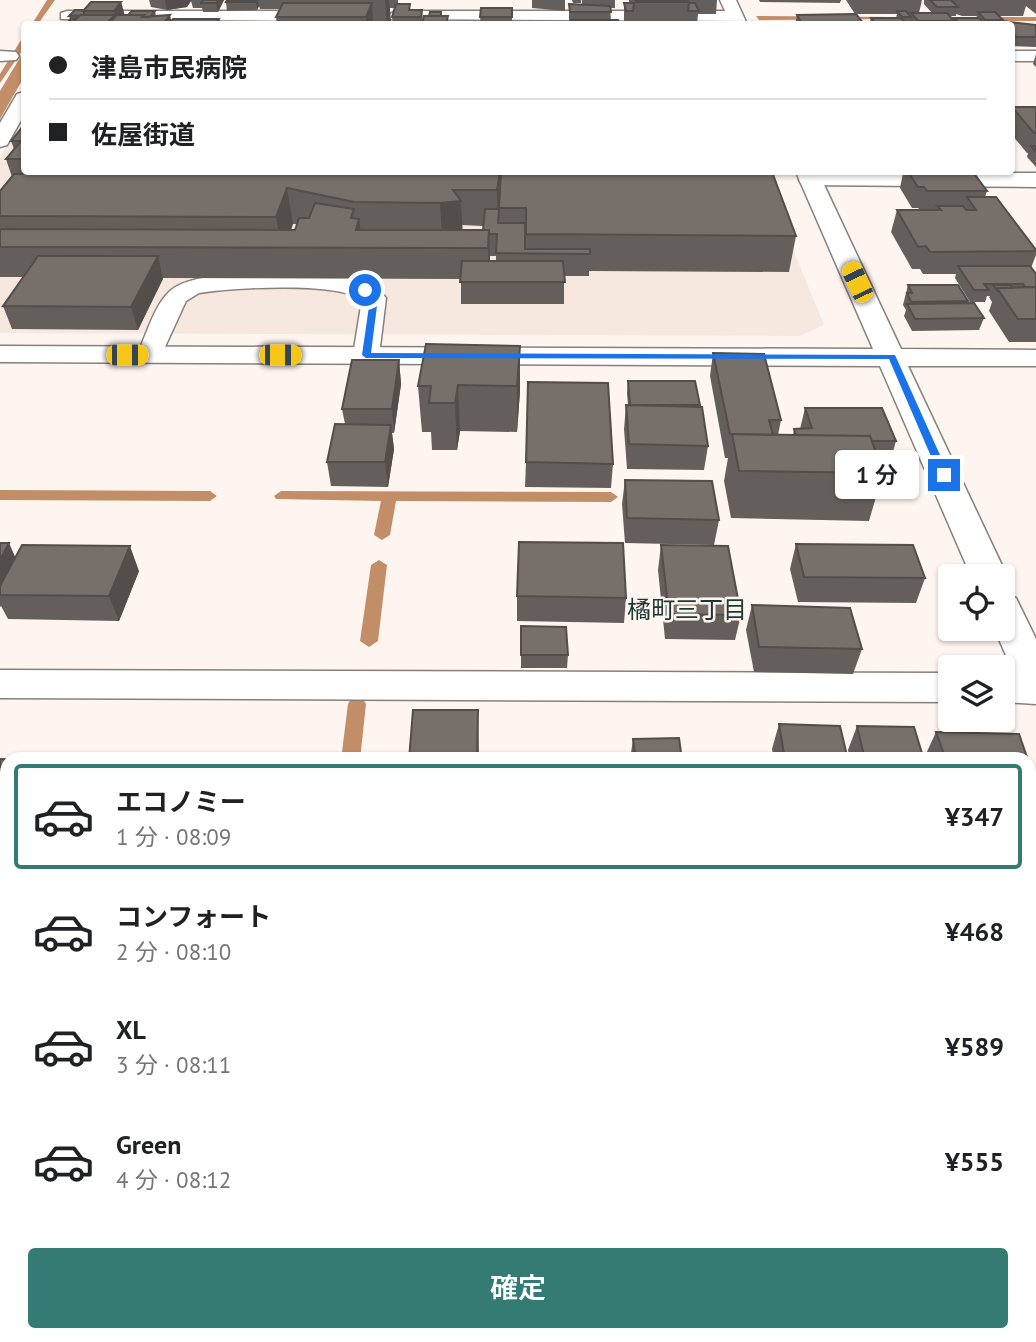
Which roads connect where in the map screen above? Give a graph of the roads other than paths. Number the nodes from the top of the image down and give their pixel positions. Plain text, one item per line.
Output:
1 (76, 0) edge
2 (728, 0) edge
3 (347, 16) edge
4 (374, 16) dead end
5 (65, 20) edge
6 (737, 20) edge
7 (1015, 56) edge
8 (1036, 56) edge
9 (21, 103) edge
10 (0, 141) edge
11 (808, 176) edge
12 (1036, 180) edge
13 (0, 354) edge
14 (150, 355) junction
15 (366, 355) junction
16 (892, 357) junction
17 (1036, 358) edge
18 (984, 564) edge
19 (1015, 634) edge
20 (1036, 682) edge
21 (0, 684) edge
22 (938, 688) edge
23 (1015, 688) edge
24 (1036, 688) edge

1 - 5 street
2 - 6 street
3 - 5 street
4 - 6 street
7 - 8 street
9 - 10 street
11 - 12 street
11 - 16 street
13 - 14 street
14 - 15 street
14 - 15 lane
15 - 16 street
16 - 17 street
16 - 18 street
19 - 20 street
21 - 22 street
23 - 24 street

